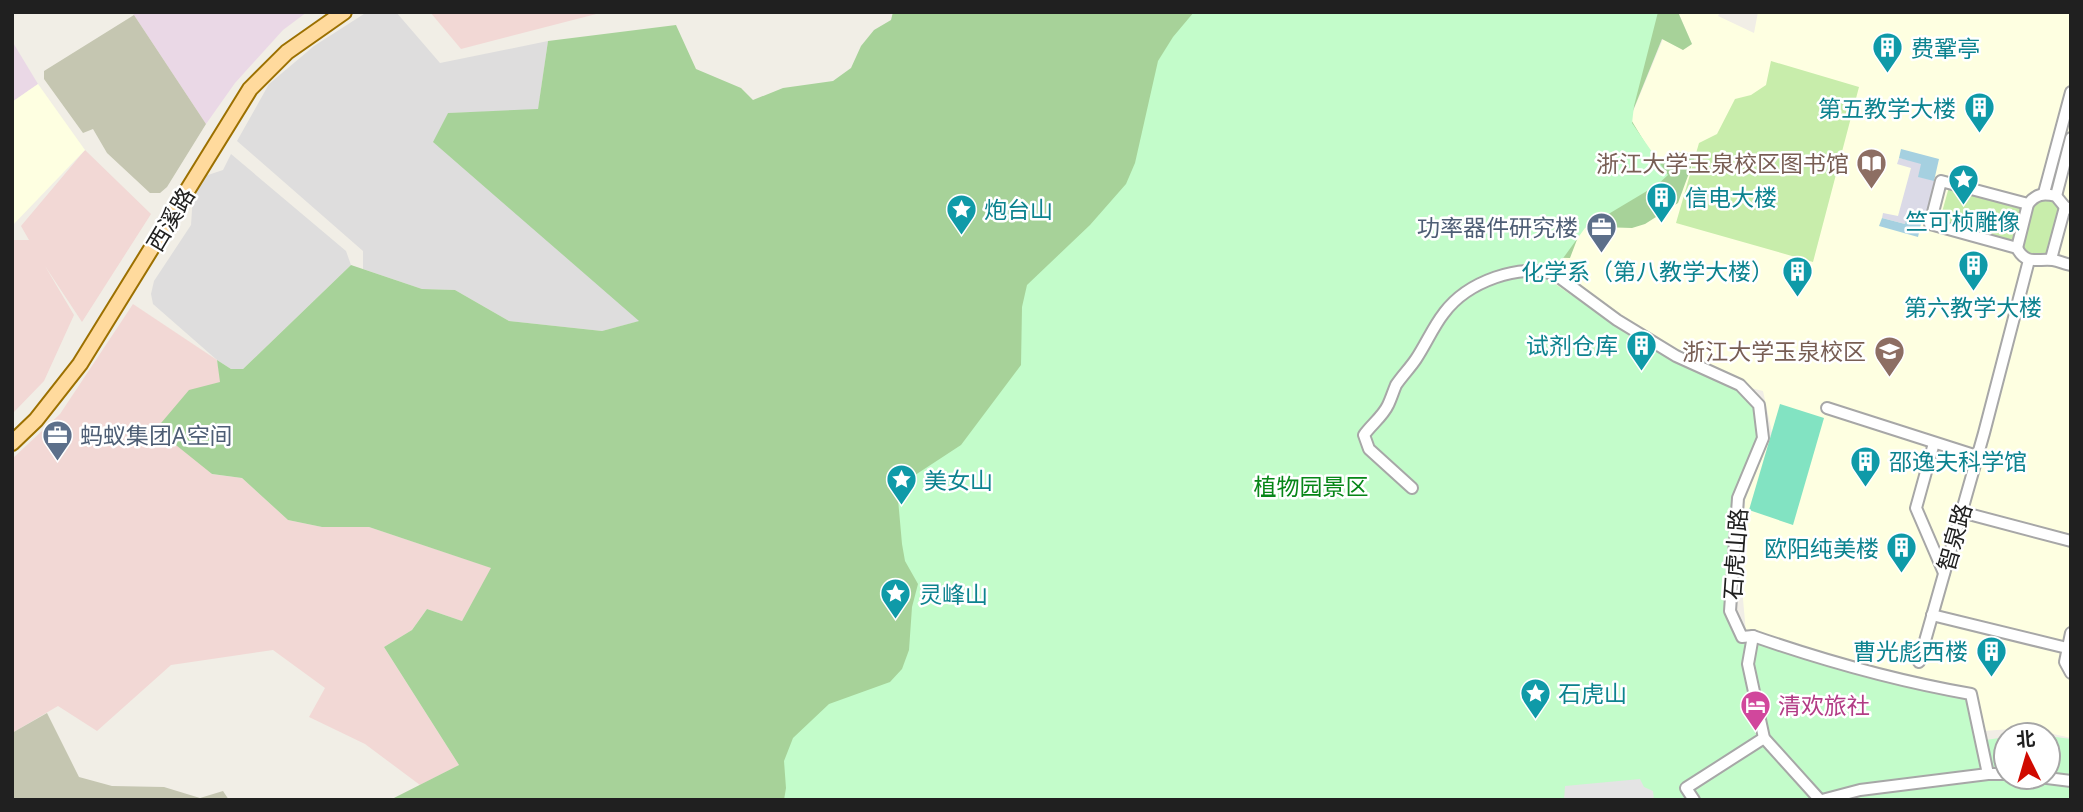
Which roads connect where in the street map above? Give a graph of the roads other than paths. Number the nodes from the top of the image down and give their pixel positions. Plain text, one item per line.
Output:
1 (332, 12) edge
2 (344, 12) edge
3 (2071, 92) edge
4 (2071, 138) edge
5 (2050, 194) junction
6 (2028, 204) junction
7 (2068, 208) edge
8 (2017, 248) junction
9 (2051, 259) junction
10 (2031, 261) junction
11 (2071, 265) edge
12 (1827, 408) dead end
13 (12, 431) edge
14 (12, 443) edge
15 (1934, 443) junction
16 (1977, 456) junction
17 (1412, 488) dead end
18 (1961, 512) junction
19 (2071, 541) edge
20 (1944, 573) junction
21 (1932, 615) junction
22 (2071, 633) edge
23 (1753, 636) junction
24 (2067, 648) junction
25 (1919, 662) dead end
26 (2071, 673) edge
27 (1764, 738) junction
28 (1988, 775) junction
29 (1992, 775) edge
30 (1694, 800) edge
31 (1821, 800) edge

1 - 13 main road, 西溪路
2 - 14 main road, 西溪路
3 - 5 street
4 - 5 street
5 - 6 street
5 - 7 street
6 - 8 street
6 - 8 street
7 - 9 street
8 - 10 street
9 - 10 street
9 - 11 street
10 - 16 street, 智泉路
12 - 15 street
15 - 16 street
15 - 20 street
16 - 18 street, 智泉路
17 - 23 street, 石虎山路
18 - 19 street
18 - 20 street, 智泉路
20 - 21 street, 智泉路
21 - 24 street
21 - 25 street, 智泉路
22 - 24 street
23 - 27 street
23 - 28 street, 石虎山路
24 - 26 street
27 - 30 street
27 - 31 street
28 - 29 street
28 - 31 street

